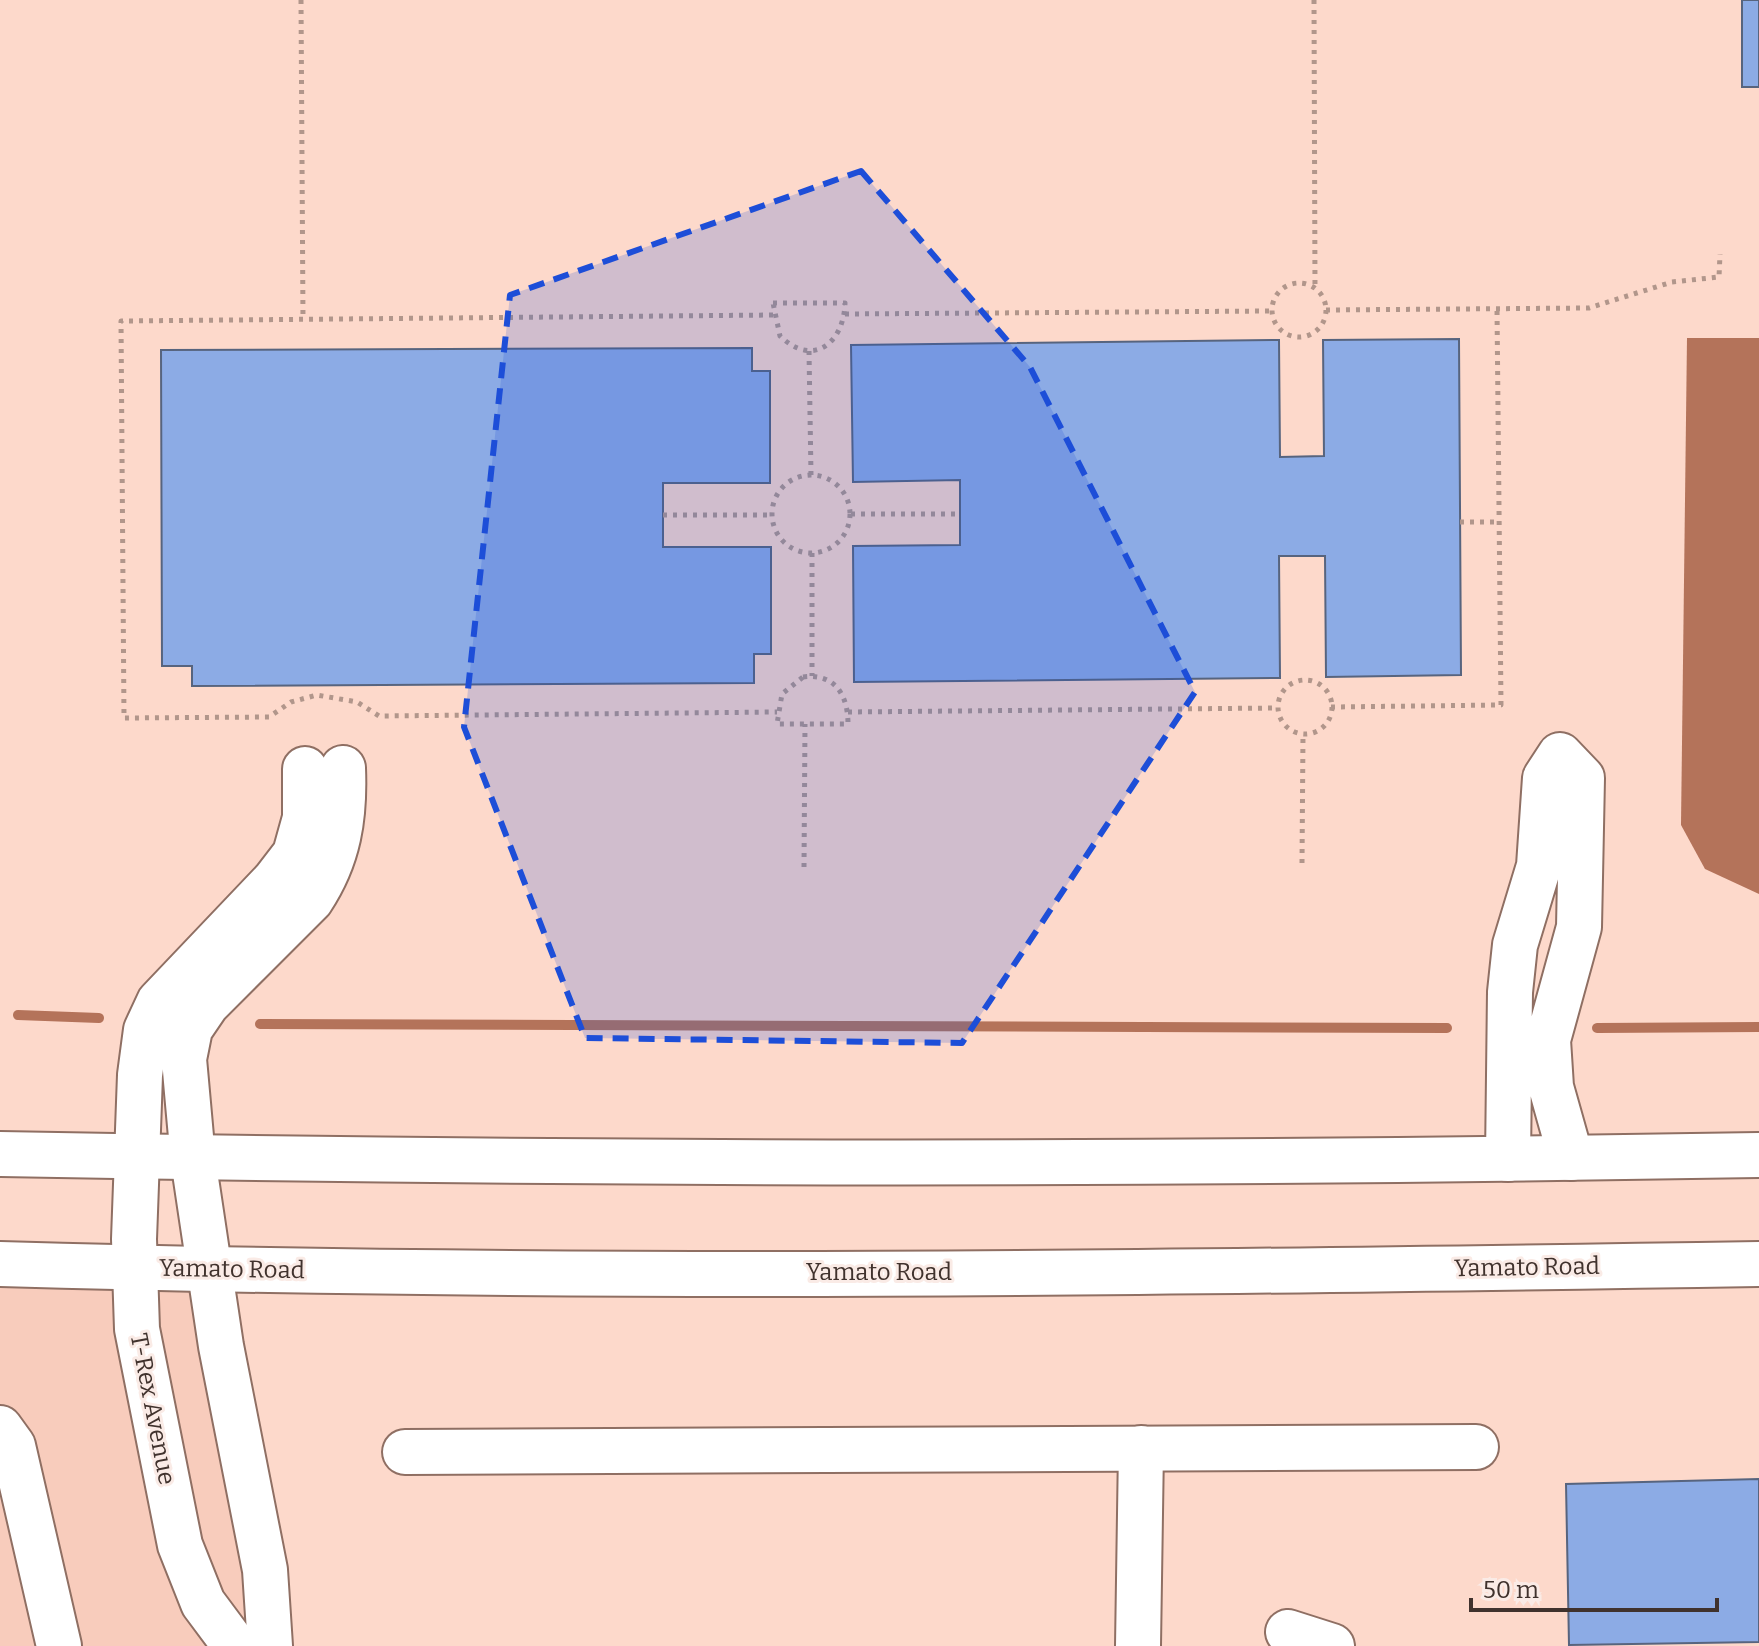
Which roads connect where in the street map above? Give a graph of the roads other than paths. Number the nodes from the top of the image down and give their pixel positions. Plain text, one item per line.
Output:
1 (0, 1154) edge
2 (1759, 1155) edge
3 (136, 1156) junction
4 (1571, 1158) junction
5 (193, 1159) junction
6 (1508, 1159) junction
7 (0, 1264) edge
8 (1759, 1264) edge
9 (134, 1268) junction
10 (210, 1269) junction
11 (0, 1428) edge
12 (1476, 1447) dead end
13 (1141, 1448) junction
14 (405, 1452) dead end
15 (1288, 1632) dead end
16 (59, 1646) edge
17 (235, 1646) edge
18 (270, 1646) edge
19 (1138, 1646) edge
20 (1332, 1646) edge

1 - 3 main road
2 - 4 main road
3 - 5 main road
3 - 5 main road, T-Rex Avenue
3 - 9 main road, T-Rex Avenue
4 - 6 main road
4 - 6 main road
5 - 6 main road
5 - 10 main road
7 - 9 main road, Yamato Road
8 - 10 main road, Yamato Road
9 - 10 main road, Yamato Road
9 - 17 main road, T-Rex Avenue
10 - 18 main road
11 - 16 main road
12 - 13 main road
13 - 14 main road
13 - 19 main road
15 - 20 main road

